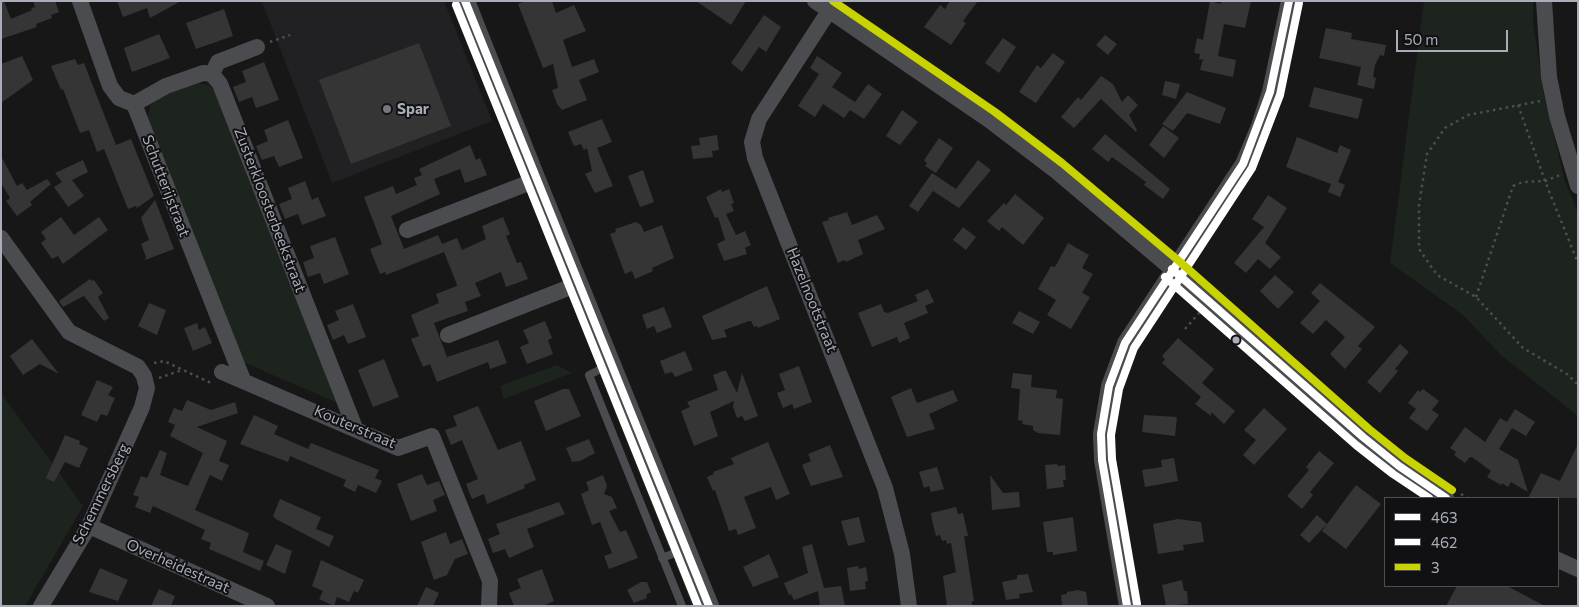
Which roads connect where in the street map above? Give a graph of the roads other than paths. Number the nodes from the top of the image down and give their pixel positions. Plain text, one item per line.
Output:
1 (80, 1) edge
2 (465, 1) edge
3 (815, 1) edge
4 (1289, 1) edge
5 (1544, 1) edge
6 (829, 11) junction
7 (257, 47) dead end
8 (212, 74) junction
9 (134, 104) junction
10 (536, 180) junction
11 (1578, 186) edge
12 (407, 230) dead end
13 (1, 238) edge
14 (1172, 269) junction
15 (578, 284) junction
16 (448, 335) dead end
17 (611, 364) junction
18 (217, 378) road end
19 (243, 380) junction
20 (356, 428) junction
21 (1445, 497) edge
22 (89, 526) junction
23 (686, 548) junction
24 (662, 558) junction
25 (1559, 560) edge
26 (1578, 569) edge
27 (40, 606) edge
28 (267, 606) edge
29 (489, 606) edge
30 (682, 606) edge
31 (709, 606) edge
32 (909, 606) edge
33 (1127, 606) edge

1 - 9 street
2 - 10 street
3 - 6 street
4 - 14 street
5 - 11 street
6 - 14 street
6 - 32 street, Hazelnootstraat
7 - 8 street
8 - 9 street
8 - 20 street, Zusterkloosterbeekstraat
9 - 19 street, Schutterijstraat
10 - 12 street
10 - 15 street
13 - 22 street, Schemmersberg
14 - 21 street
14 - 33 street
15 - 16 street
15 - 17 street
17 - 23 street
17 - 24 lane
18 - 19 street, Kouterstraat
19 - 20 street, Kouterstraat
20 - 29 street, Kouterstraat
22 - 27 street, Schemmersberg
22 - 28 street, Overheidestraat
23 - 24 lane
23 - 31 street
24 - 30 lane
25 - 26 street

